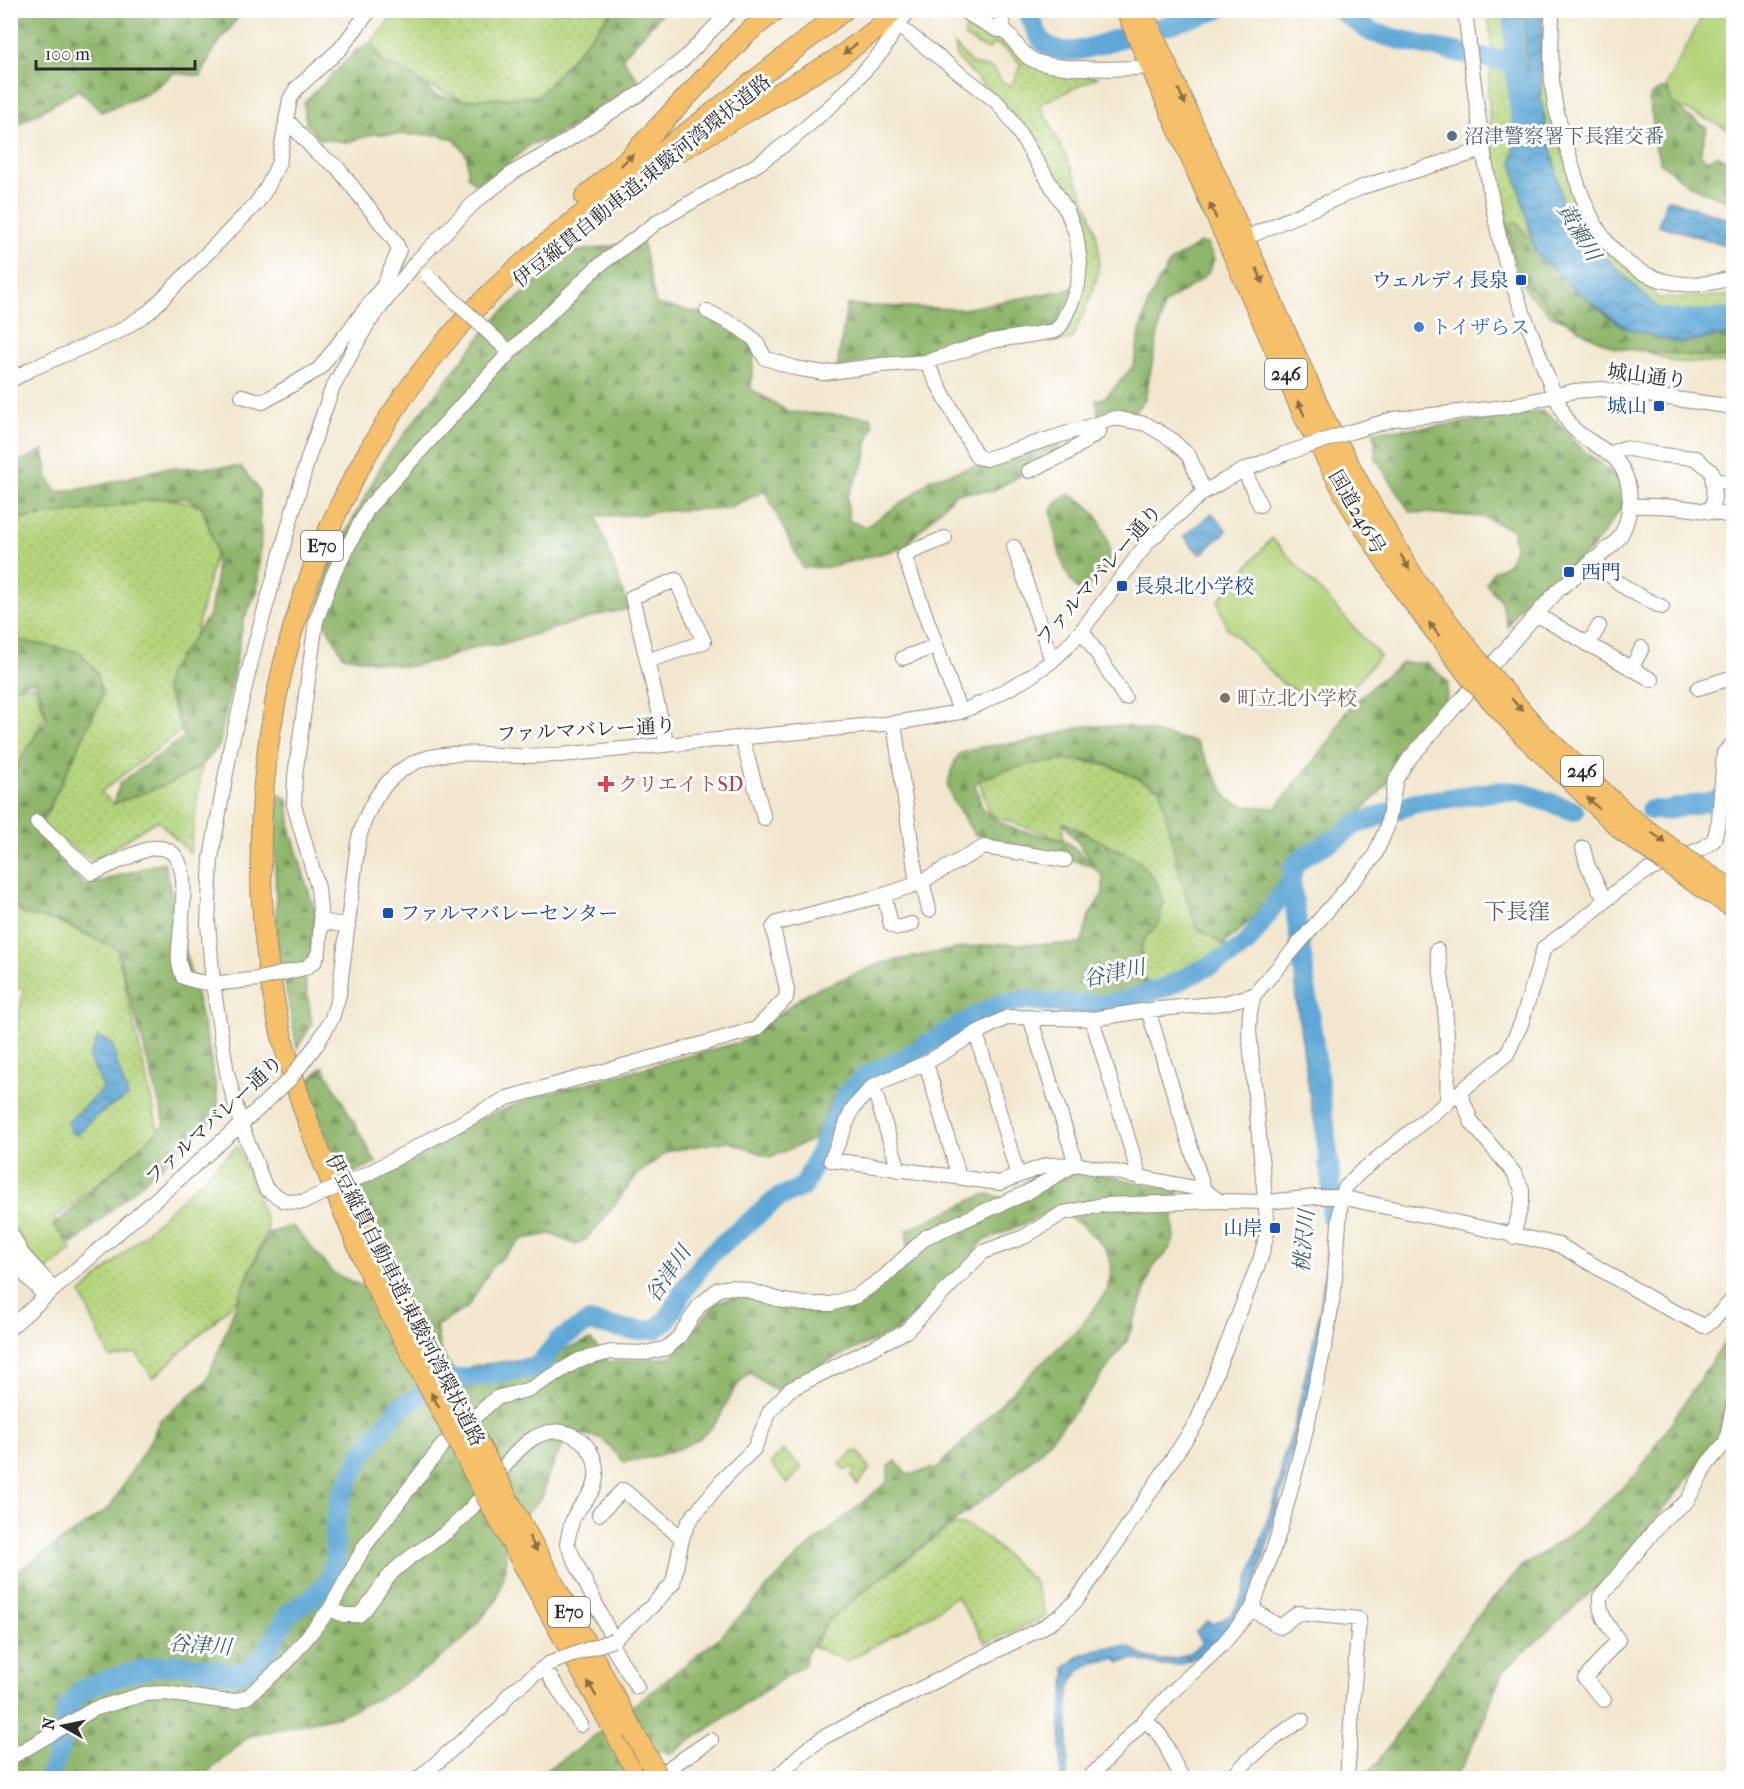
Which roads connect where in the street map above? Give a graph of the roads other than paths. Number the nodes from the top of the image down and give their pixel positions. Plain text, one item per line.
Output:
1 (370, 10) edge
2 (733, 10) edge
3 (776, 10) edge
4 (844, 10) edge
5 (854, 10) edge
6 (910, 10) edge
7 (961, 10) edge
8 (999, 10) edge
9 (1463, 10) edge
10 (1552, 10) edge
11 (1136, 14) edge
12 (896, 18) edge
13 (1004, 29) junction
14 (1151, 54) junction
15 (286, 119) junction
16 (1483, 150) junction
17 (664, 160) junction
18 (1236, 242) junction
19 (416, 262) junction
20 (1734, 278) edge
21 (389, 288) junction
22 (480, 303) junction
23 (707, 311) dead end
24 (507, 348) junction
25 (926, 362) junction
26 (10, 381) edge
27 (1555, 394) junction
28 (242, 396) dead end
29 (1734, 407) edge
30 (1100, 423) junction
31 (1608, 454) junction
32 (1244, 470) junction
33 (1029, 471) dead end
34 (1713, 480) junction
35 (1734, 482) edge
36 (1204, 492) junction
37 (1260, 505) dead end
38 (1629, 506) junction
39 (1710, 512) junction
40 (1734, 517) edge
41 (945, 538) dead end
42 (1014, 547) dead end
43 (1593, 559) junction
44 (1662, 607) dead end
45 (1537, 615) junction
46 (1599, 626) dead end
47 (1082, 630) junction
48 (1588, 645) junction
49 (936, 646) junction
50 (1642, 648) dead end
51 (903, 658) dead end
52 (647, 661) junction
53 (1052, 661) junction
54 (1631, 669) junction
55 (1734, 677) edge
56 (1652, 680) dead end
57 (1698, 688) dead end
58 (1125, 698) dead end
59 (960, 712) junction
60 (894, 723) junction
61 (741, 738) junction
62 (1734, 743) edge
63 (667, 746) junction
64 (1726, 783) edge
65 (764, 818) dead end
66 (37, 822) dead end
67 (1583, 848) dead end
68 (1065, 860) dead end
69 (1693, 873) junction
70 (920, 882) junction
71 (1734, 891) edge
72 (884, 895) junction
73 (1605, 901) junction
74 (1734, 908) edge
75 (929, 909) dead end
76 (321, 921) junction
77 (912, 924) dead end
78 (348, 926) junction
79 (1437, 950) dead end
80 (213, 984) junction
81 (1254, 995) junction
82 (1148, 1010) junction
83 (1030, 1017) junction
84 (1092, 1019) junction
85 (976, 1033) junction
86 (926, 1062) junction
87 (873, 1086) junction
88 (1460, 1093) junction
89 (1447, 1104) junction
90 (241, 1125) junction
91 (1076, 1164) junction
92 (899, 1170) junction
93 (1018, 1176) junction
94 (959, 1177) junction
95 (1140, 1178) junction
96 (1204, 1190) junction
97 (1341, 1197) junction
98 (1219, 1201) junction
99 (1267, 1202) junction
100 (11, 1236) edge
101 (1513, 1237) junction
102 (10, 1259) edge
103 (378, 1275) junction
104 (49, 1292) junction
105 (1734, 1298) edge
106 (10, 1328) edge
107 (1734, 1402) edge
108 (623, 1475) dead end
109 (623, 1490) junction
110 (599, 1514) dead end
111 (682, 1538) junction
112 (330, 1610) junction
113 (1252, 1610) junction
114 (611, 1641) junction
115 (546, 1666) junction
116 (637, 1687) dead end
117 (1604, 1700) dead end
118 (1302, 1720) dead end
119 (1144, 1721) junction
120 (581, 1725) dead end
121 (627, 1736) junction
122 (711, 1740) dead end
123 (10, 1758) edge
124 (665, 1776) edge
125 (418, 1779) edge
126 (640, 1779) edge
127 (776, 1779) edge
128 (1089, 1779) edge
129 (1182, 1779) edge
130 (1233, 1779) edge
131 (1347, 1779) edge

1 - 15 street
2 - 19 street
22 -> 3 highway
4 - 22 highway, 伊豆縦貫自動車道;東駿河湾環状道路 / E70
5 - 17 highway, 伊豆縦貫自動車道;東駿河湾環状道路 / E70
6 - 12 street
7 - 13 street
8 - 13 street
9 - 16 street
10 - 20 street
11 - 14 highway, 国道246号 / 246
12 -> 17 highway
12 - 24 street
12 - 25 street
13 - 14 street
14 - 18 highway, 国道246号 / 246
15 - 21 street
15 - 26 street
16 - 18 street
16 - 27 street
17 - 103 highway, 伊豆縦貫自動車道;東駿河湾環状道路 / E70
18 - 69 highway, 国道246号 / 246, bridge
19 - 21 street
19 - 24 street, bridge
21 - 28 street
21 - 80 street
22 - 103 highway, 伊豆縦貫自動車道;東駿河湾環状道路 / E70
23 - 25 street
24 - 76 street
25 - 30 street
27 - 29 street, 城山通り
27 - 31 street
27 - 32 street, ファルマバレー通り, bridge
30 - 33 street
30 - 36 street
31 - 34 street
31 - 38 street
32 - 36 street, ファルマバレー通り
32 - 37 street
34 - 35 street
34 - 39 street
36 - 47 street, ファルマバレー通り
38 - 39 street
38 - 43 street
39 - 40 street
41 - 49 street
42 - 53 street
43 - 44 street
43 - 45 street
45 - 48 street
45 - 81 street
46 - 48 street
47 - 53 street, ファルマバレー通り
47 - 58 street
48 - 54 street
49 - 51 street
49 - 59 street
50 - 54 street
52 - 52 street
52 - 63 street
53 - 59 street, ファルマバレー通り
54 - 56 street
55 - 57 street
59 - 60 street, ファルマバレー通り
60 - 61 street, ファルマバレー通り
60 - 70 street
61 - 63 street, ファルマバレー通り
61 - 65 street
62 - 64 street
63 - 78 street, ファルマバレー通り
64 - 73 street
66 - 80 street
67 - 73 street
68 - 70 street
69 - 71 highway, 国道246号 / 246
69 - 74 highway, 国道246号 / 246
70 - 72 street
70 - 75 street
72 - 77 street
72 - 90 street, bridge
73 - 88 street
76 - 78 street
76 - 80 street, bridge
78 - 90 street, ファルマバレー通り, bridge
79 - 89 street
80 - 90 street
81 - 82 street
81 - 99 street
82 - 84 street
82 - 96 street
83 - 84 street
83 - 85 street
83 - 91 street
84 - 95 street
85 - 86 street
85 - 93 street
86 - 87 street
86 - 94 street
87 - 92 street
87 - 92 street
88 - 89 street
88 - 101 street
89 - 97 street
90 - 104 street, ファルマバレー通り
91 - 93 street
91 - 95 street
91 - 112 street
92 - 94 street
93 - 94 street
95 - 96 street
96 - 98 street
97 - 99 street
97 - 101 street
97 - 113 street
98 - 99 street
98 - 111 street
99 - 127 street
100 - 104 street
101 - 105 street
102 - 104 street
103 - 121 highway, 伊豆縦貫自動車道;東駿河湾環状道路 / E70, bridge
104 - 106 street, ファルマバレー通り
107 - 117 street
108 - 109 street
109 - 110 street
109 - 111 street
111 - 114 street
112 - 114 street
112 - 123 street
113 - 119 street
113 - 131 street
114 - 115 street, bridge
114 - 116 street
115 - 120 street
115 - 125 street
118 - 130 street
119 - 128 street
119 - 129 street
121 - 124 highway, 伊豆縦貫自動車道;東駿河湾環状道路 / E70, bridge
121 - 126 highway, 伊豆縦貫自動車道;東駿河湾環状道路 / E70
122 - 124 street

